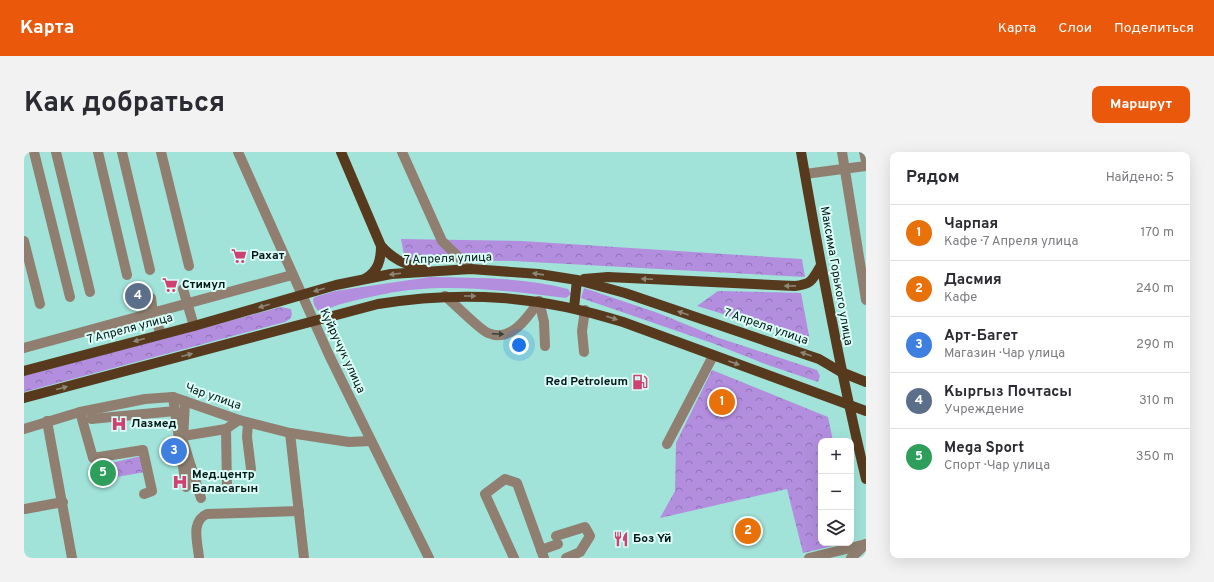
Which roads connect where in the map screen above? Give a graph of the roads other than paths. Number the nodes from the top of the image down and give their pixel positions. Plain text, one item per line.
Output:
1 (34, 152) edge
2 (56, 152) edge
3 (98, 152) edge
4 (122, 152) edge
5 (161, 152) edge
6 (238, 152) edge
7 (341, 152) edge
8 (402, 152) edge
9 (802, 152) edge
10 (842, 152) edge
11 (864, 152) edge
12 (866, 161) edge
13 (866, 166) edge
14 (845, 169) junction
15 (805, 174) junction
16 (24, 241) edge
17 (381, 246) junction
18 (189, 266) dead end
19 (863, 266) edge
20 (820, 267) junction
21 (471, 269) junction
22 (150, 270) dead end
23 (441, 270) junction
24 (127, 275) dead end
25 (292, 275) junction
26 (364, 279) junction
27 (577, 280) junction
28 (183, 289) dead end
29 (90, 292) dead end
30 (302, 295) junction
31 (445, 296) junction
32 (70, 297) dead end
33 (151, 298) dead end
34 (866, 300) edge
35 (539, 301) junction
36 (40, 304) dead end
37 (187, 304) junction
38 (574, 308) junction
39 (584, 310) junction
40 (153, 313) junction
41 (314, 321) junction
42 (194, 326) junction
43 (161, 334) junction
44 (545, 346) dead end
45 (24, 348) edge
46 (584, 352) dead end
47 (713, 356) junction
48 (24, 371) edge
49 (841, 372) junction
50 (866, 382) edge
51 (173, 397) junction
52 (24, 398) edge
53 (185, 401) junction
54 (848, 405) junction
55 (175, 411) junction
56 (866, 411) edge
57 (80, 412) junction
58 (91, 419) dead end
59 (47, 421) junction
60 (243, 422) junction
61 (24, 429) edge
62 (226, 429) junction
63 (290, 433) junction
64 (183, 436) junction
65 (371, 441) junction
66 (667, 444) dead end
67 (251, 469) dead end
68 (866, 479) edge
69 (186, 487) dead end
70 (227, 488) dead end
71 (144, 494) dead end
72 (200, 498) dead end
73 (63, 502) junction
74 (25, 509) edge
75 (299, 511) junction
76 (866, 544) edge
77 (542, 554) edge
78 (72, 558) edge
79 (199, 558) edge
80 (304, 558) edge
81 (429, 558) edge
82 (514, 558) edge
83 (566, 558) edge
84 (809, 558) edge
85 (851, 558) edge

1 - 32 street
2 - 29 street
3 - 24 street
4 - 22 street
5 - 18 street
6 - 25 street, Куйручук улица
7 - 17 main road
8 - 21 street
9 - 15 main road, Максима Горького улица
10 - 14 street
11 - 12 street
13 - 14 street
14 - 15 street
14 - 19 street
15 - 20 main road, Максима Горького улица
16 - 36 street
17 - 23 main road
17 - 26 main road
19 - 34 street
20 -> 27 main road
20 - 49 main road, Максима Горького улица
21 - 23 main road, 7 Апреля улица
27 -> 21 main road, 7 Апреля улица
23 -> 26 main road, 7 Апреля улица
25 - 30 street, Куйручук улица
25 - 37 street
26 -> 30 main road, 7 Апреля улица
27 - 38 main road
49 -> 27 main road, 7 Апреля улица
28 - 37 street
30 - 41 street, Куйручук улица
30 -> 42 main road, 7 Апреля улица
31 -> 35 main road
31 -> 35 street
31 - 41 main road
33 - 40 street
35 - 38 main road
35 - 44 street
37 - 40 street
37 - 42 street
38 - 39 main road
39 - 46 street
39 -> 47 main road
40 - 43 street
40 - 45 street
52 -> 41 main road
41 - 65 street, Куйручук улица
42 - 43 main road, 7 Апреля улица
43 -> 48 main road, 7 Апреля улица
47 -> 54 main road
47 - 66 street
49 - 50 main road, 7 Апреля улица
49 - 54 main road, Максима Горького улица
51 - 53 street, Чар улица
51 - 55 street
51 - 57 street, Чар улица
53 - 60 street, Чар улица
53 - 64 street
54 - 56 main road
54 - 68 main road, Максима Горького улица
55 - 58 street
55 - 69 street
57 - 59 street, Чар улица
57 - 71 street
59 - 61 street, Чар улица
59 - 73 street
60 - 62 street
60 - 63 street, Чар улица
60 - 67 street
62 - 64 street
62 - 70 street
63 - 65 street, Чар улица
63 - 75 street
64 - 72 street
65 - 81 street, Куйручук улица
73 - 74 street
73 - 78 street
75 - 79 street
75 - 80 street
76 - 84 street
76 - 85 street
77 - 82 street
77 - 83 street

